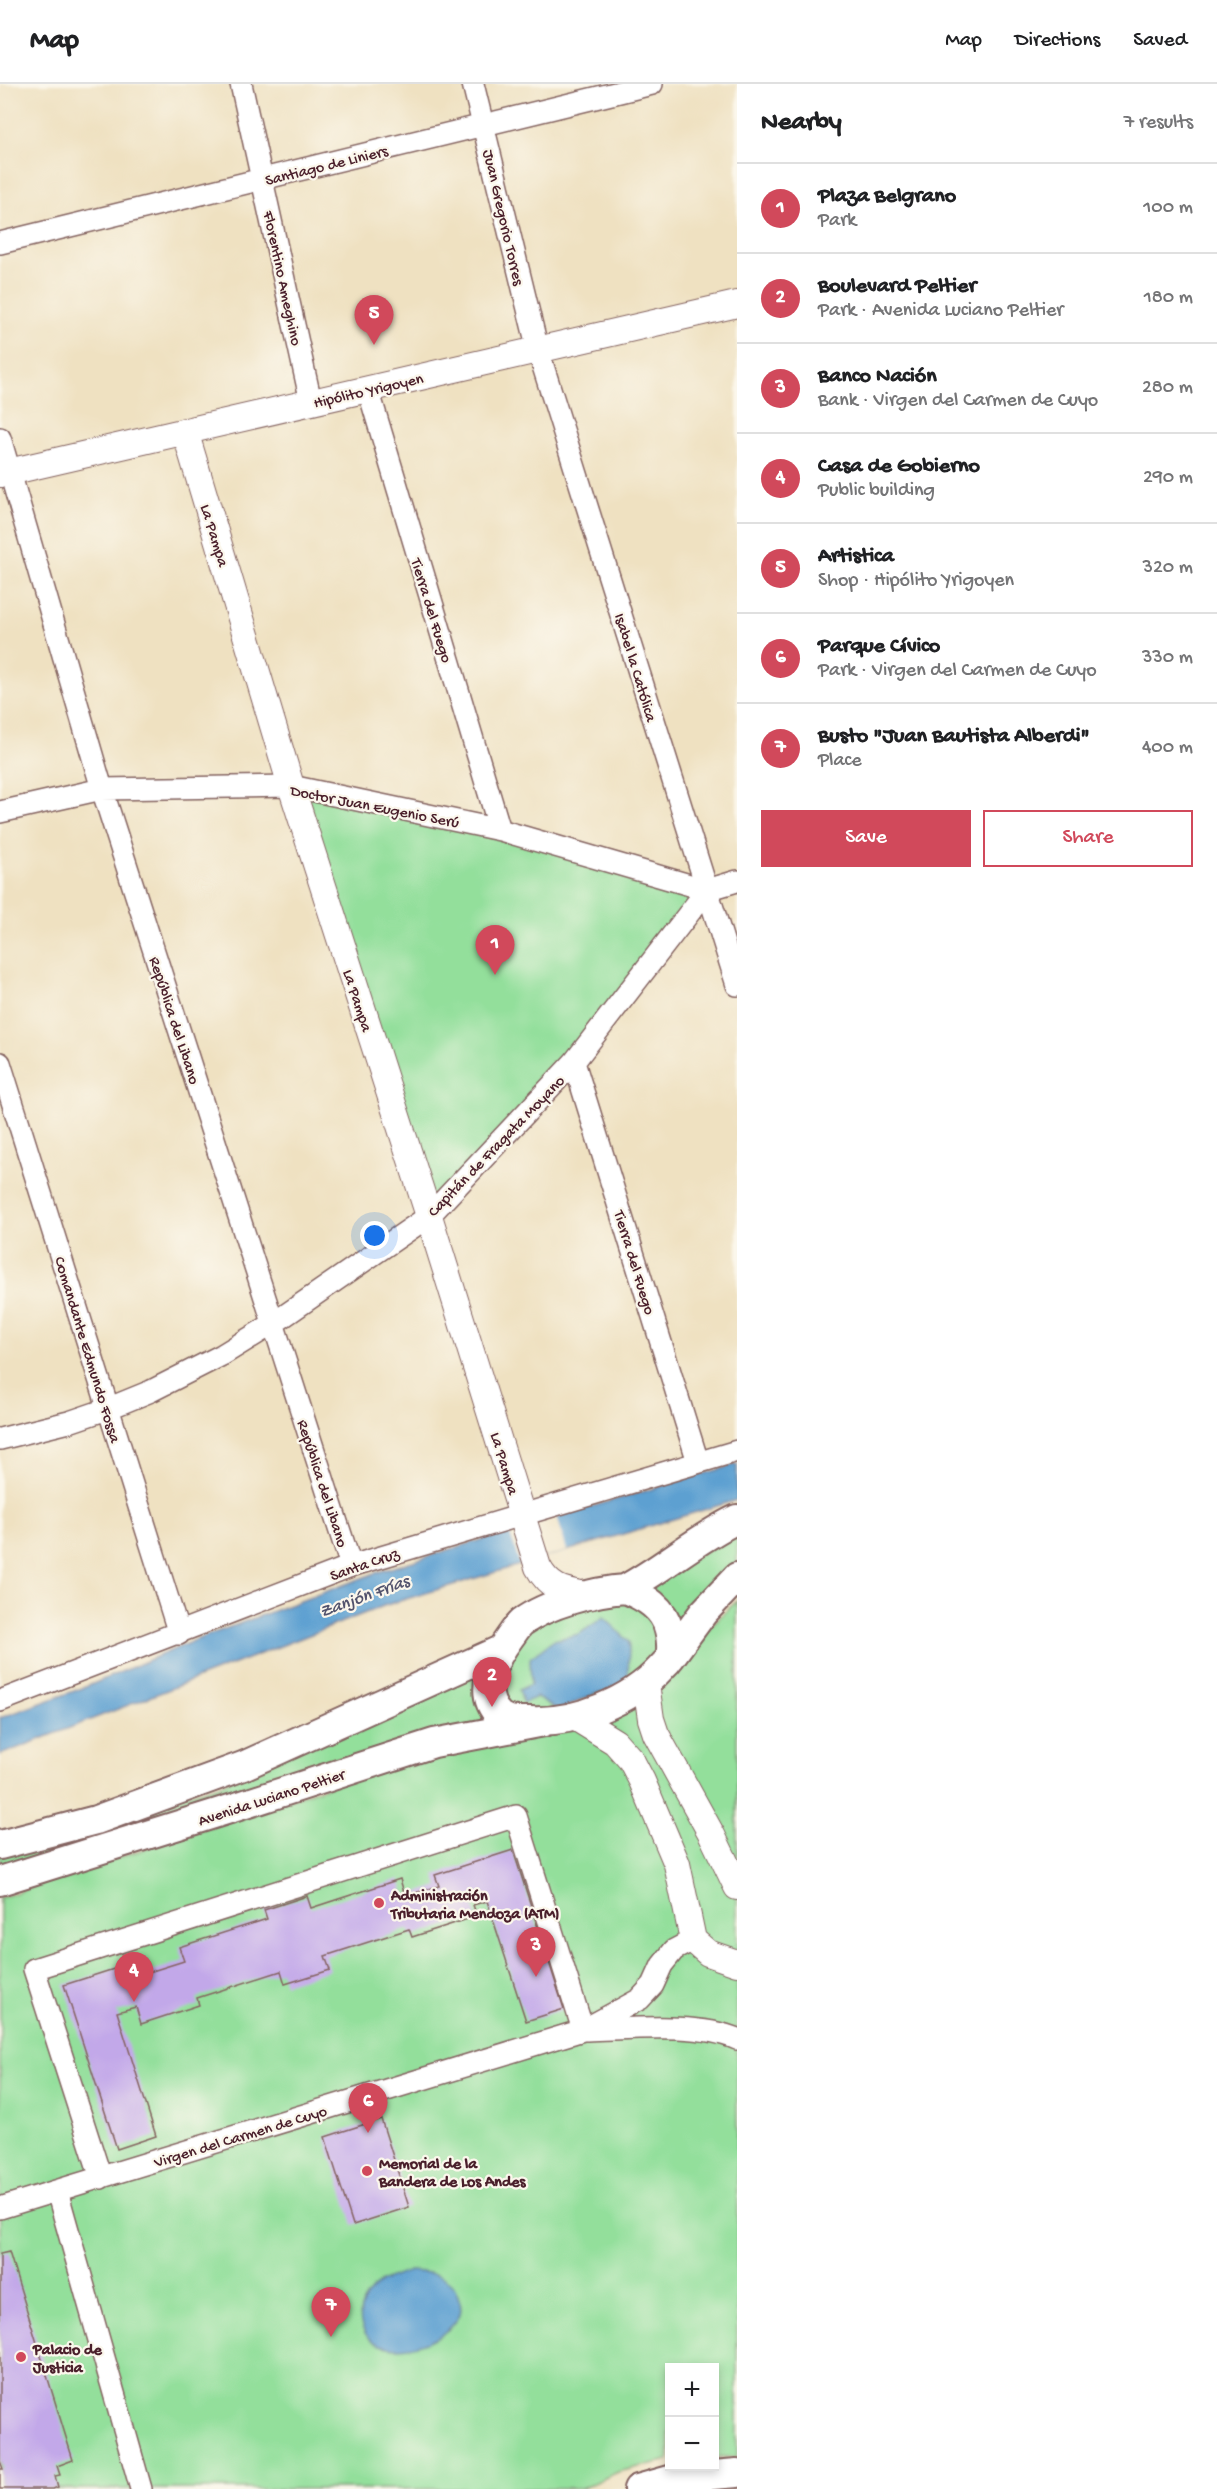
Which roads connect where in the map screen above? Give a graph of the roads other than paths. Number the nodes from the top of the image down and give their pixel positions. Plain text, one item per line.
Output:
1 (241, 84) edge
2 (473, 84) edge
3 (652, 84) edge
4 (483, 126) junction
5 (263, 180) junction
6 (0, 243) edge
7 (737, 304) edge
8 (538, 350) junction
9 (368, 389) junction
10 (311, 402) junction
11 (185, 431) junction
12 (0, 438) edge
13 (5, 473) edge
14 (291, 786) junction
15 (102, 789) junction
16 (0, 812) edge
17 (500, 830) junction
18 (737, 881) edge
19 (706, 890) junction
20 (737, 985) edge
21 (574, 1062) junction
22 (2, 1074) edge
23 (429, 1216) junction
24 (274, 1323) junction
25 (108, 1409) junction
26 (0, 1439) edge
27 (737, 1450) edge
28 (698, 1462) junction
29 (737, 1519) edge
30 (523, 1520) junction
31 (537, 1563) junction
32 (351, 1566) junction
33 (737, 1577) edge
34 (625, 1589) junction
35 (591, 1596) junction
36 (520, 1623) junction
37 (179, 1634) junction
38 (500, 1650) junction
39 (670, 1658) junction
40 (646, 1684) junction
41 (0, 1701) edge
42 (573, 1716) junction
43 (544, 1722) junction
44 (0, 1845) edge
45 (0, 1881) edge
46 (737, 1887) edge
47 (693, 1940) junction
48 (737, 1963) edge
49 (584, 2030) junction
50 (737, 2039) edge
51 (101, 2178) junction
52 (57, 2191) junction
53 (0, 2208) edge
54 (737, 2473) edge
55 (141, 2489) edge
56 (638, 2489) edge

1 - 5 street, Florentino Ameghino
2 - 4 street, Juan Gregorio Torres
3 - 4 street, Santiago de Liniers
4 - 5 street, Santiago de Liniers
4 - 8 street, Juan Gregorio Torres
5 - 6 street, Santiago de Liniers
5 - 10 street, Florentino Ameghino
7 - 8 street, Hipólito Yrigoyen
8 - 9 street, Hipólito Yrigoyen
8 - 19 street, Isabel la Católica
9 - 10 street, Hipólito Yrigoyen
9 - 17 street, Tierra del Fuego
10 - 11 street, Hipólito Yrigoyen
11 - 13 street, Hipólito Yrigoyen
11 - 14 street, La Pampa
12 - 13 street, República del Libano
13 - 15 street, República del Libano
14 - 15 street, Doctor Juan Eugenio Serú
14 - 17 street, Doctor Juan Eugenio Serú
14 - 23 street, La Pampa
15 - 16 street, Doctor Juan Eugenio Serú
15 - 24 street, República del Libano
17 - 19 street, Doctor Juan Eugenio Serú
18 - 19 street
19 - 20 street, Isabel la Católica
19 - 21 street, Capitán de Fragata Moyano
21 - 23 street, Capitán de Fragata Moyano
21 - 28 street, Tierra del Fuego
22 - 25 street, Comandante Edmundo Fossa
23 - 24 street, Capitán de Fragata Moyano
23 - 30 street, La Pampa
24 - 25 street, Capitán de Fragata Moyano
24 - 32 street, República del Libano
25 - 26 street, Capitán de Fragata Moyano
25 - 37 street, Comandante Edmundo Fossa
27 - 28 street, Santa Cruz
28 - 30 street, Santa Cruz
29 - 34 main road
30 - 31 street, La Pampa
30 - 32 street, Santa Cruz
31 - 35 street, La Pampa
31 - 36 street, La Pampa
32 - 37 street, Santa Cruz
33 - 39 main road
34 - 35 main road
34 - 39 main road
35 - 36 main road
36 - 38 main road
37 - 41 street, Santa Cruz
38 - 43 main road
38 - 44 main road
39 - 40 main road
40 - 42 main road
40 - 46 street
42 - 43 main road
42 - 47 street
43 - 45 main road, Avenida Luciano Peltier
47 - 48 street
47 - 49 street, Virgen del Carmen de Cuyo
49 - 50 street, Virgen del Carmen de Cuyo
49 - 51 street, Virgen del Carmen de Cuyo
49 - 51 street
51 - 52 street, Virgen del Carmen de Cuyo
52 - 53 street, Virgen del Carmen de Cuyo
52 - 55 street
54 - 56 main road

